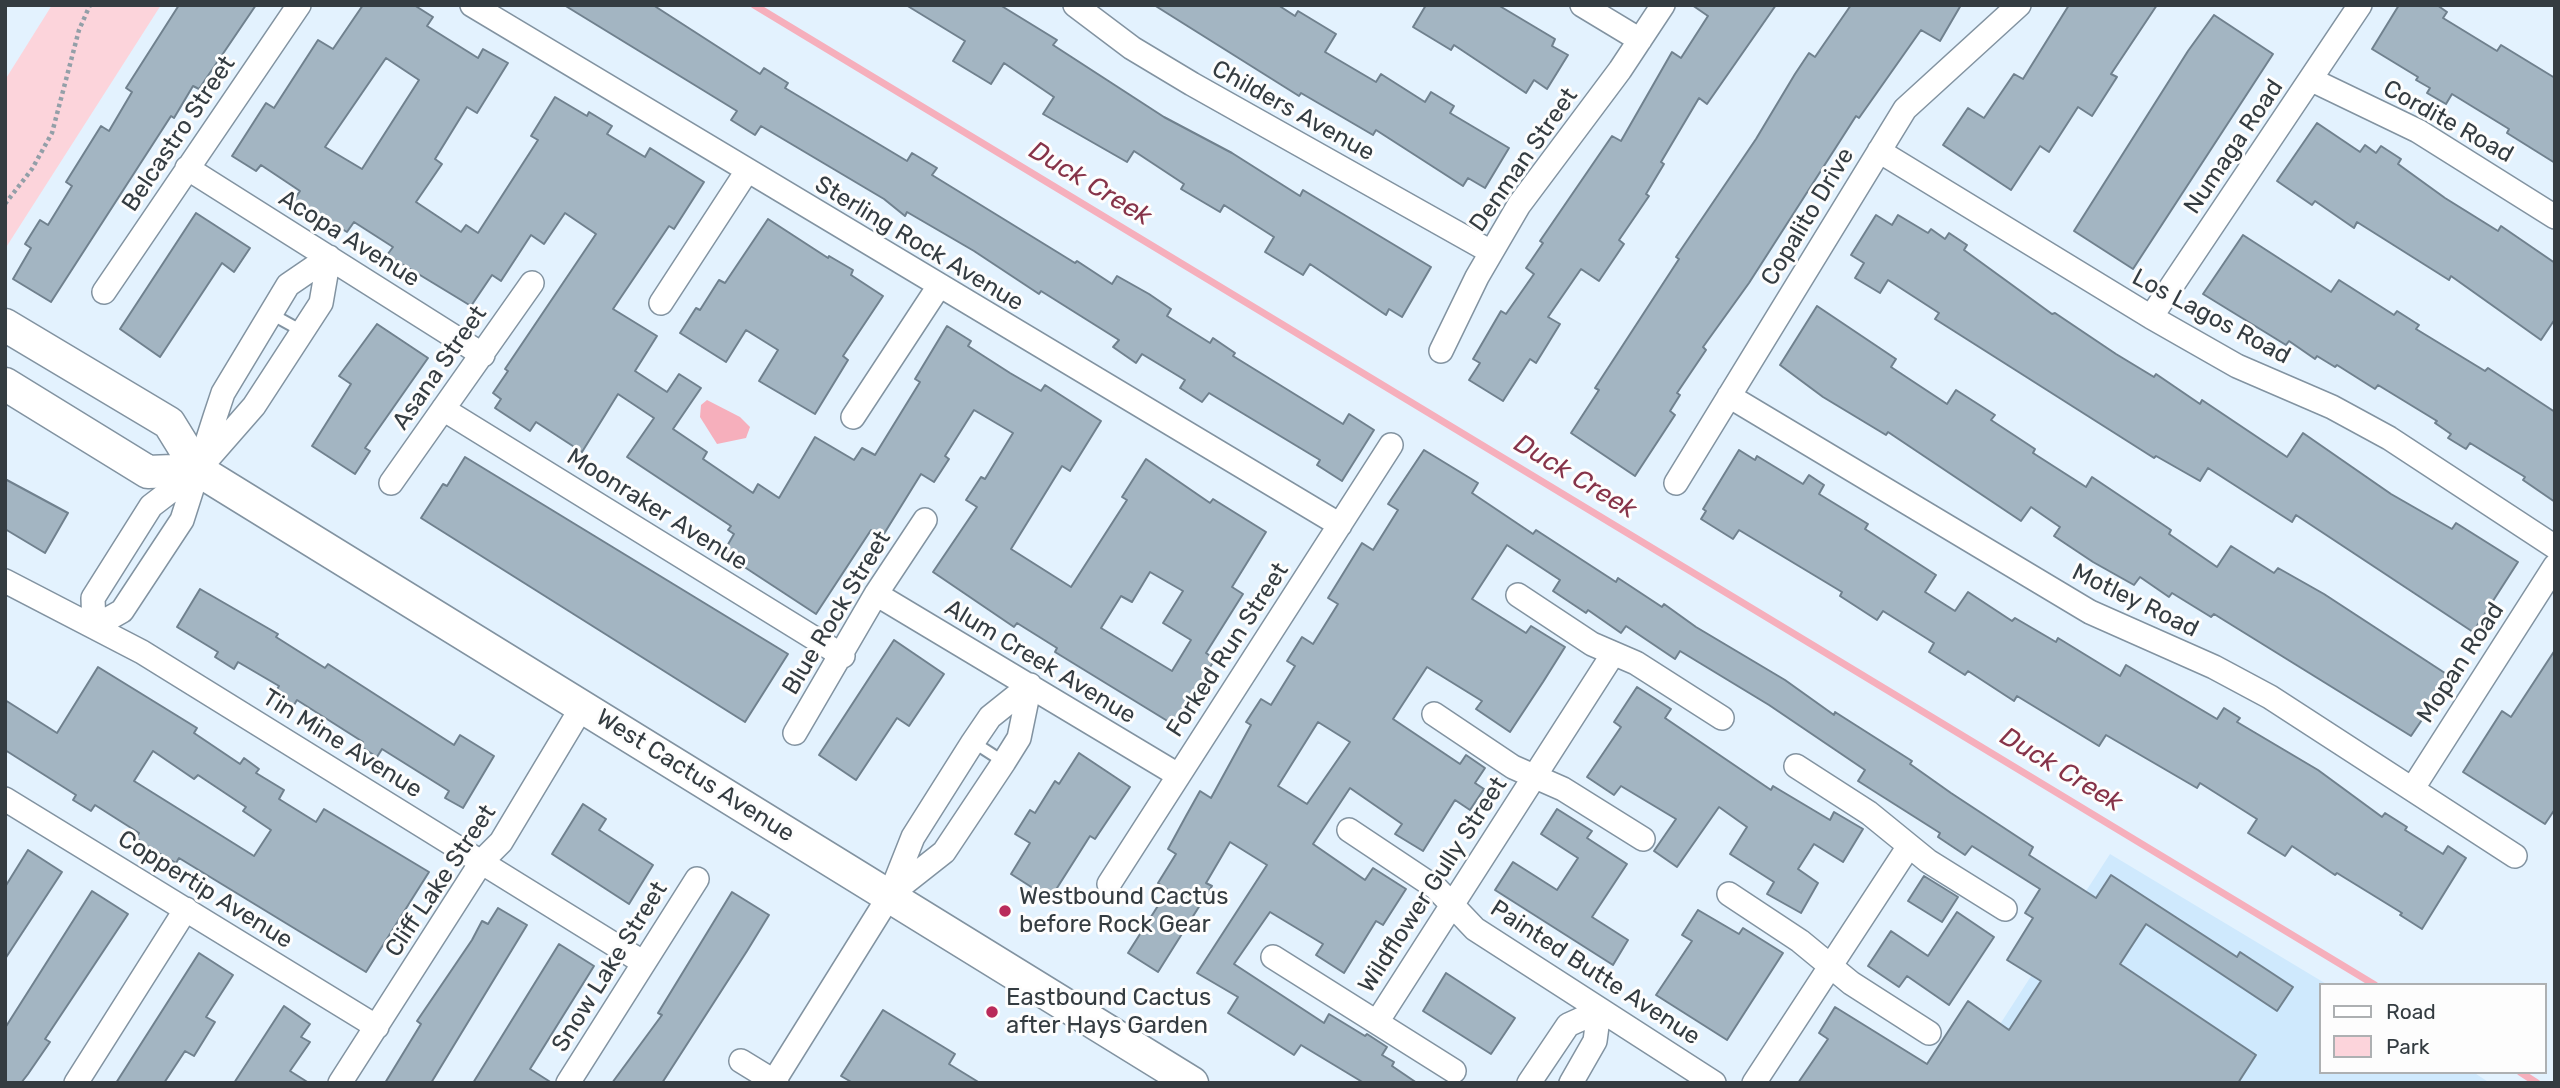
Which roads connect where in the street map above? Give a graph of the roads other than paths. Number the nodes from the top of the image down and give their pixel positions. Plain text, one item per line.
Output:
1 (299, 5) edge
2 (472, 5) edge
3 (1075, 5) edge
4 (1582, 5) edge
5 (1663, 5) edge
6 (2019, 5) edge
7 (2360, 5) edge
8 (1640, 40) junction
9 (2312, 80) junction
10 (1879, 151) junction
11 (187, 168) junction
12 (747, 171) junction
13 (2555, 217) edge
14 (1491, 252) junction
15 (329, 257) junction
16 (532, 283) dead end
17 (939, 286) junction
18 (104, 292) dead end
19 (661, 303) dead end
20 (273, 315) junction
21 (2151, 317) junction
22 (5, 324) edge
23 (302, 331) junction
24 (1441, 351) dead end
25 (483, 355) junction
26 (5, 384) edge
27 (1729, 396) junction
28 (443, 409) junction
29 (853, 417) dead end
30 (1391, 445) dead end
31 (198, 470) junction
32 (391, 483) dead end
33 (1676, 483) dead end
34 (925, 520) dead end
35 (1340, 525) junction
36 (2555, 547) edge
37 (2555, 566) edge
38 (5, 581) edge
39 (876, 594) junction
40 (1518, 595) dead end
41 (94, 626) junction
42 (1613, 654) junction
43 (842, 656) junction
44 (1030, 685) junction
45 (582, 706) junction
46 (1434, 715) dead end
47 (1722, 718) dead end
48 (795, 733) dead end
49 (973, 742) junction
50 (1004, 762) junction
51 (1796, 766) dead end
52 (1178, 775) junction
53 (1534, 776) junction
54 (2413, 788) junction
55 (8, 807) edge
56 (1349, 830) dead end
57 (1643, 839) dead end
58 (1909, 846) junction
59 (2515, 856) dead end
60 (482, 861) junction
61 (697, 879) dead end
62 (1110, 884) dead end
63 (1729, 894) dead end
64 (890, 895) junction
65 (1452, 904) junction
66 (186, 909) junction
67 (2005, 909) dead end
68 (1273, 957) dead end
69 (644, 963) junction
70 (1830, 966) junction
71 (1599, 1011) junction
72 (1377, 1022) junction
73 (377, 1027) junction
74 (1929, 1033) dead end
75 (741, 1061) dead end
76 (1454, 1071) dead end
77 (1536, 1080) edge
78 (775, 1082) edge
79 (76, 1083) edge
80 (340, 1083) edge
81 (568, 1083) edge
82 (1192, 1083) edge
83 (1570, 1083) edge
84 (1714, 1083) edge
85 (1754, 1083) edge

1 - 11 street, Belcastro Street
2 - 12 street, Sterling Rock Avenue
3 - 14 street, Childers Avenue
4 - 8 street
5 - 8 street, Denman Street
6 - 10 street, Copalito Drive
7 - 9 street, Numaga Road
8 - 14 street, Denman Street
9 - 13 street, Cordite Road
9 - 21 street, Numaga Road
10 - 21 street, Los Lagos Road
10 - 27 street, Copalito Drive
11 - 15 street, Acopa Avenue
11 - 18 street, Belcastro Street
12 - 17 street, Sterling Rock Avenue
12 - 19 street
14 - 24 street, Denman Street
15 - 20 street
15 - 23 street
15 - 25 street, Acopa Avenue
16 - 25 street, Asana Street
17 - 29 street
17 - 35 street, Sterling Rock Avenue
20 - 23 lane
20 - 31 street
21 - 36 street, Los Lagos Road
22 - 31 main road, West Cactus Avenue
23 - 31 street
25 - 28 street, Asana Street
26 - 31 main road
27 - 33 street, Copalito Drive
27 - 54 street, Motley Road
28 - 32 street, Asana Street
28 - 43 street, Moonraker Avenue
30 - 35 street, Forked Run Street
31 - 41 street
31 - 41 street
31 - 45 main road, West Cactus Avenue
34 - 39 street, Blue Rock Street
35 - 52 street, Forked Run Street
37 - 54 street, Mopan Road
38 - 41 street, Tin Mine Avenue
39 - 43 street, Blue Rock Street
39 - 44 street, Alum Creek Avenue
40 - 42 street
41 - 60 street, Tin Mine Avenue
42 - 47 street
42 - 53 street, Wildflower Gully Street
43 - 48 street, Blue Rock Street
44 - 49 street
44 - 50 street
44 - 52 street, Alum Creek Avenue
45 - 60 street, Cliff Lake Street
45 - 64 main road, West Cactus Avenue
46 - 53 street, Wildflower Gully Street
49 - 50 lane
49 - 64 street
50 - 64 street
51 - 58 street
52 - 62 street, Forked Run Street
53 - 57 street, Wildflower Gully Street
53 - 65 street, Wildflower Gully Street
54 - 59 street, Motley Road
55 - 66 street, Coppertip Avenue
56 - 65 street, Painted Butte Avenue
58 - 67 street
58 - 70 street
60 - 69 street, Tin Mine Avenue
60 - 73 street, Cliff Lake Street
61 - 69 street, Snow Lake Street
63 - 70 street
64 - 78 street
64 - 82 main road, West Cactus Avenue
65 - 71 street, Painted Butte Avenue
65 - 72 street, Wildflower Gully Street
66 - 73 street, Coppertip Avenue
66 - 79 street
68 - 72 street, Wildflower Gully Street
69 - 81 street, Snow Lake Street
70 - 74 street
70 - 85 street
71 - 77 street
71 - 83 street
71 - 84 street, Painted Butte Avenue
72 - 76 street, Wildflower Gully Street
73 - 80 street, Cliff Lake Street
75 - 78 street

